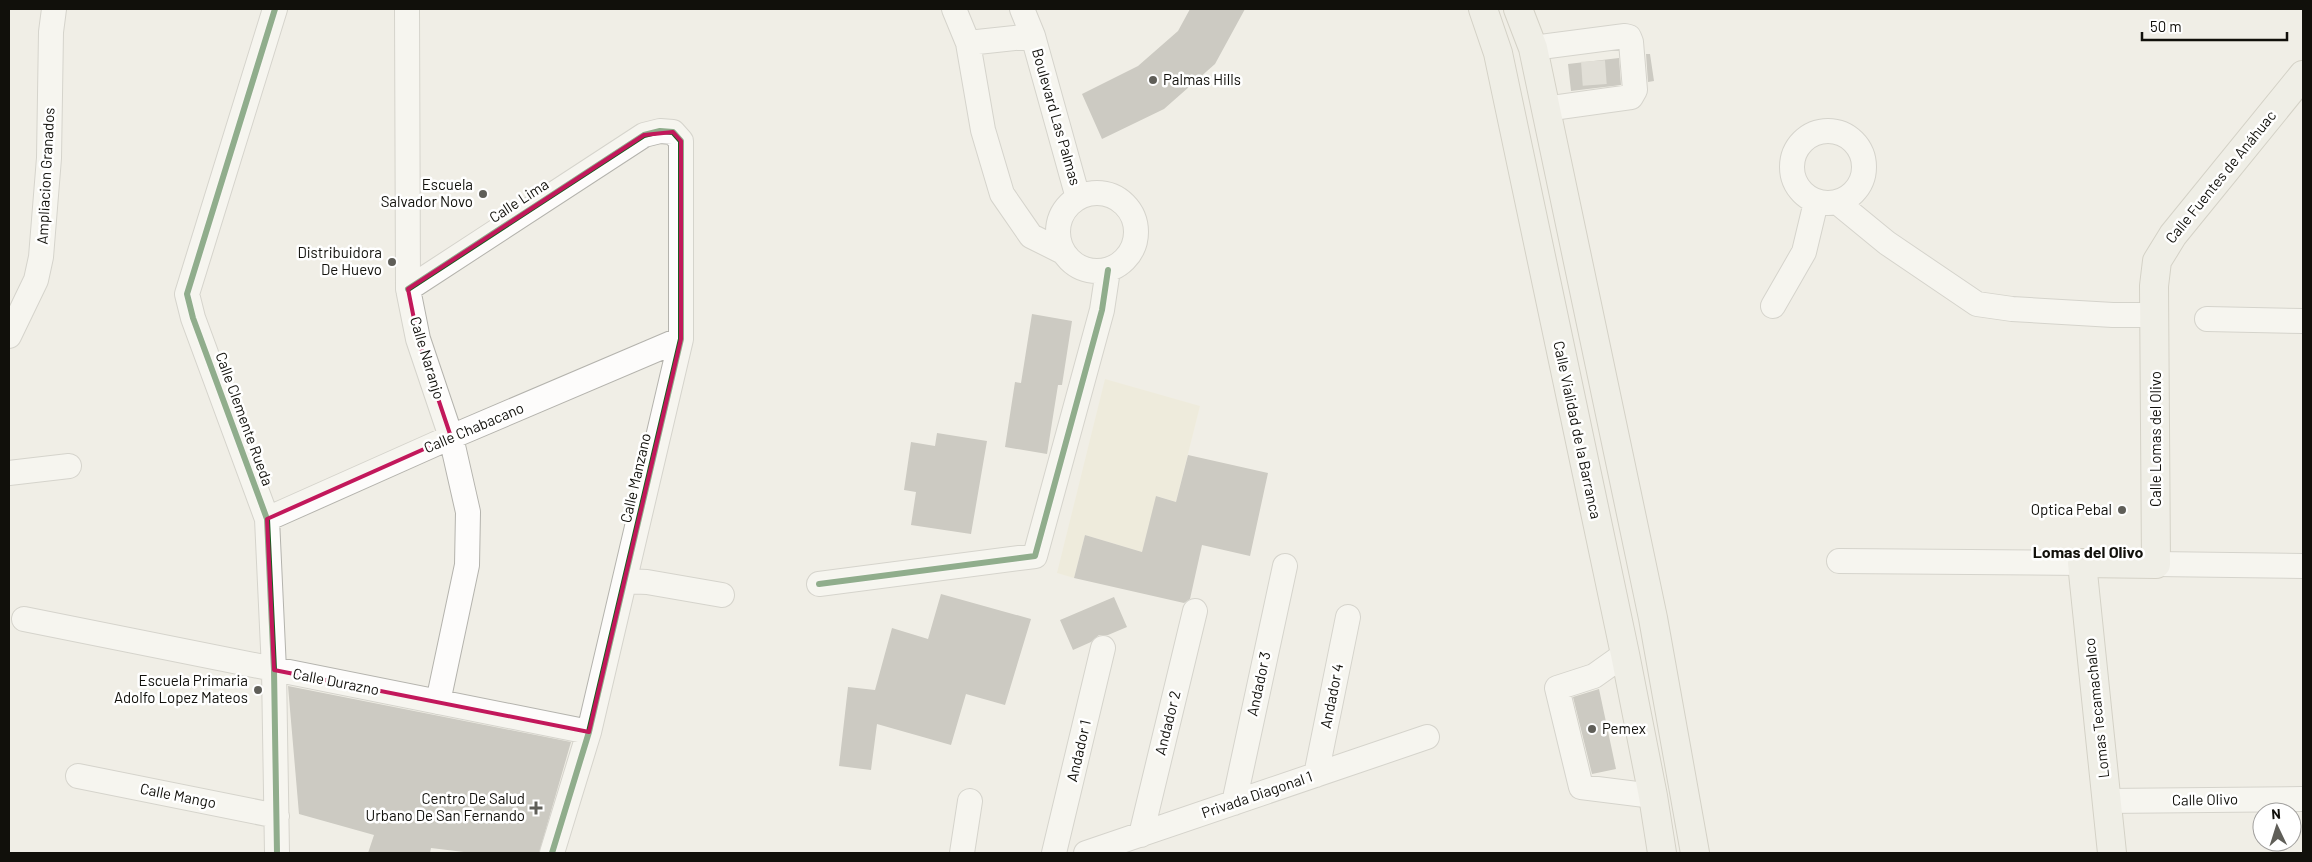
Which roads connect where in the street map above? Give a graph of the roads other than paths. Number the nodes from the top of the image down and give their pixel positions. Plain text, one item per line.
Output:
1 (54, 9) edge
2 (275, 9) edge
3 (407, 9) edge
4 (954, 9) edge
5 (1022, 9) edge
6 (1483, 9) edge
7 (1518, 9) edge
8 (1033, 36) junction
9 (968, 43) junction
10 (1533, 48) junction
11 (2303, 75) edge
12 (1545, 109) junction
13 (644, 135) joint
14 (1078, 198) junction
15 (1063, 252) junction
16 (1108, 270) junction
17 (408, 289) junction
18 (1773, 306) dead end
19 (2156, 315) junction
20 (2207, 319) dead end
21 (2303, 321) edge
22 (9, 336) edge
23 (681, 339) junction
24 (451, 437) junction
25 (68, 466) dead end
26 (9, 473) edge
27 (268, 519) junction
28 (1839, 561) dead end
29 (2082, 563) junction
30 (2156, 564) junction
31 (1285, 566) dead end
32 (2303, 566) edge
33 (625, 581) junction
34 (819, 584) dead end
35 (722, 595) dead end
36 (1195, 611) dead end
37 (1348, 617) dead end
38 (24, 619) dead end
39 (1103, 648) dead end
40 (1625, 654) junction
41 (274, 670) junction
42 (438, 702) junction
43 (589, 732) junction
44 (1427, 737) dead end
45 (1316, 775) junction
46 (78, 776) dead end
47 (1653, 796) junction
48 (2303, 799) edge
49 (970, 800) dead end
50 (2106, 801) junction
51 (1234, 803) junction
52 (277, 816) junction
53 (1140, 835) junction
54 (277, 853) edge
55 (552, 853) edge
56 (962, 853) edge
57 (1054, 853) edge
58 (1086, 853) edge
59 (1662, 853) edge
60 (1695, 853) edge
61 (2112, 853) edge

1 - 22 street, Ampliacion Granados
2 - 27 street, Calle Clemente Rueda
3 - 17 street, Calle Naranjo
4 - 9 street
5 - 8 street, Boulevard Las Palmas
6 - 40 main road, Calle Vialidad de la Barranca
7 - 10 main road
8 - 9 street, Boulevard Las Palmas
8 - 14 street, Boulevard Las Palmas
9 - 15 street
10 - 12 main road
10 - 12 street
11 - 19 main road, Calle Fuentes de Anáhuac
12 - 60 main road
13 - 17 street, Calle Lima
13 - 23 street, Calle Manzano
14 - 15 street
14 - 16 street
15 - 16 street
16 - 34 street
17 - 24 street, Calle Naranjo
18 - 19 street
19 - 30 main road, Calle Lomas del Olivo
20 - 21 street
23 - 24 street, Calle Chabacano
23 - 33 street, Calle Manzano
24 - 27 street, Calle Chabacano
24 - 42 street, Calle Naranjo
25 - 26 street
27 - 41 street, Calle Clemente Rueda
28 - 29 street
29 - 30 main road
29 - 50 main road, Lomas Tecamachalco
30 - 32 street
31 - 51 street, Andador 3
33 - 35 street
33 - 43 street, Calle Manzano
36 - 53 street, Andador 2
37 - 45 street, Andador 4
38 - 41 street, Calle Durazno
39 - 57 street, Andador 1
40 - 47 main road, Calle Vialidad de la Barranca
40 - 47 street
41 - 42 street, Calle Durazno
41 - 52 street, Calle Clemente Rueda
42 - 43 street, Calle Durazno
43 - 55 street, Calle Manzano
44 - 45 street, Privada Diagonal 1
45 - 51 street, Privada Diagonal 1
46 - 52 street, Calle Mango
47 - 59 main road, Calle Vialidad de la Barranca
48 - 50 street, Calle Olivo
49 - 56 street
50 - 61 main road, Lomas Tecamachalco
51 - 53 street, Privada Diagonal 1
52 - 54 street, Calle Clemente Rueda
53 - 58 street, Privada Diagonal 1

